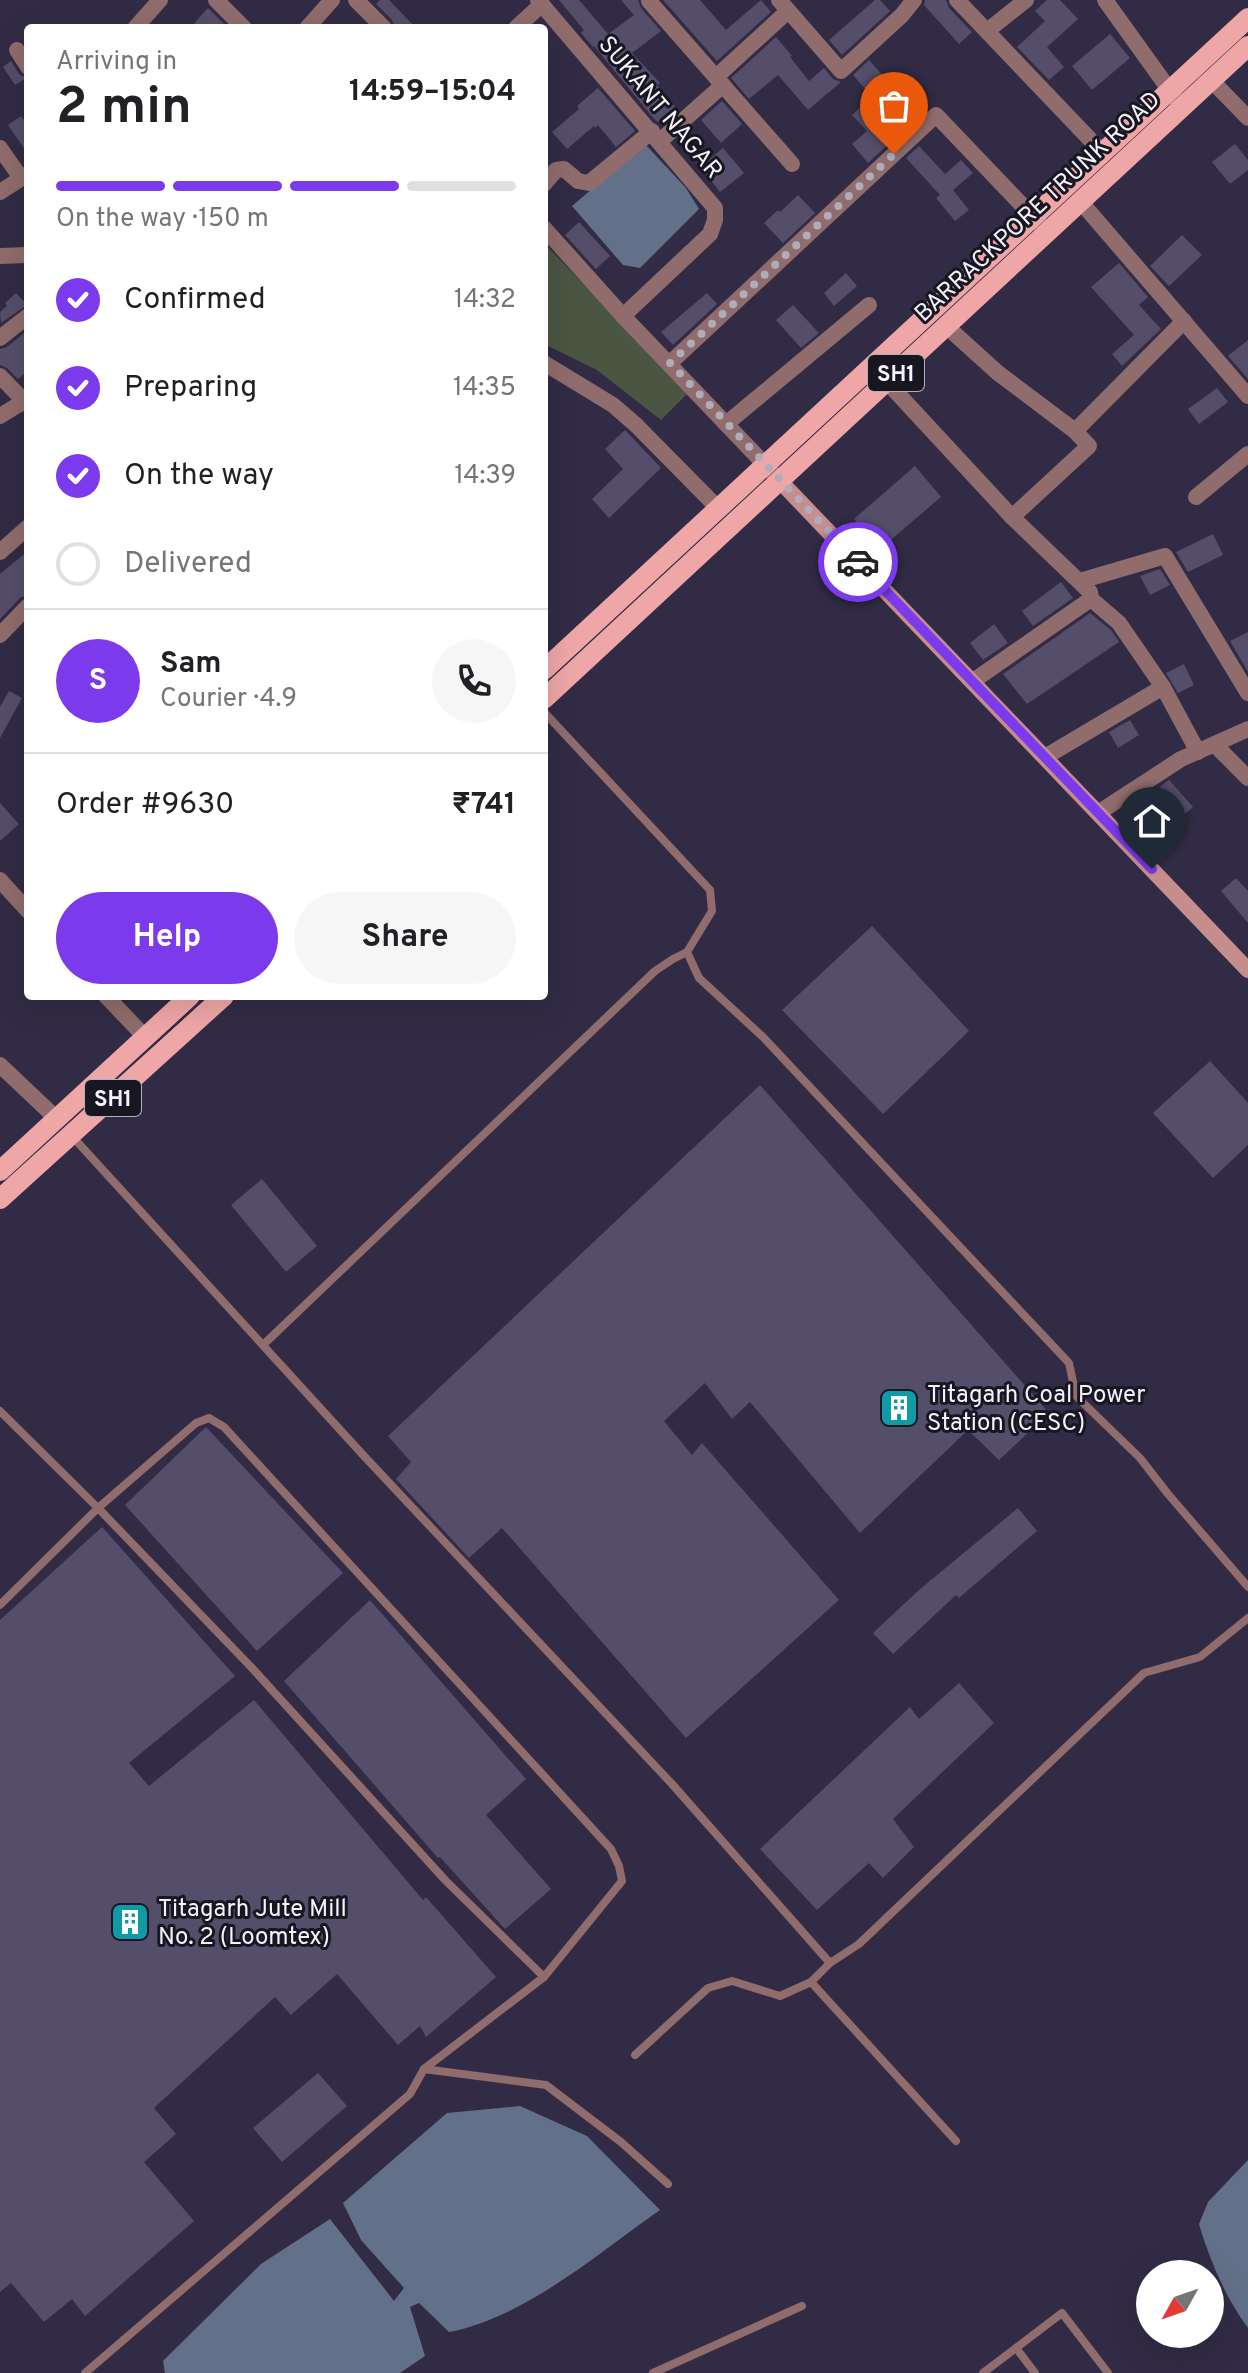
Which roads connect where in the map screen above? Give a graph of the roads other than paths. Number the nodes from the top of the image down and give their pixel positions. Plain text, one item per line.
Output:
1 (160, 0) edge
2 (216, 0) edge
3 (332, 0) edge
4 (356, 0) edge
5 (890, 0) edge
6 (914, 0) edge
7 (957, 0) edge
8 (1026, 0) edge
9 (1105, 0) edge
10 (649, 1) edge
11 (540, 2) edge
12 (784, 6) edge
13 (902, 15) junction
14 (1248, 18) edge
15 (139, 24) edge
16 (240, 24) edge
17 (311, 24) edge
18 (380, 24) edge
19 (520, 24) edge
20 (987, 31) junction
21 (1248, 46) edge
22 (17, 50) dead end
23 (24, 61) edge
24 (1211, 80) junction
25 (719, 81) junction
26 (1176, 99) junction
27 (1248, 118) edge
28 (656, 136) junction
29 (0, 148) edge
30 (1103, 153) junction
31 (792, 164) dead end
32 (24, 176) edge
33 (548, 179) edge
34 (0, 192) edge
35 (1080, 201) junction
36 (1040, 224) junction
37 (548, 232) edge
38 (24, 255) edge
39 (0, 256) edge
40 (869, 305) dead end
41 (623, 316) junction
42 (24, 319) edge
43 (1184, 321) junction
44 (946, 326) junction
45 (0, 338) edge
46 (670, 363) junction
47 (548, 365) edge
48 (0, 376) edge
49 (887, 382) junction
50 (1248, 396) edge
51 (24, 399) edge
52 (24, 404) edge
53 (0, 416) edge
54 (726, 424) junction
55 (1075, 431) junction
56 (1248, 454) edge
57 (772, 473) junction
58 (1196, 497) dead end
59 (718, 508) junction
60 (1012, 517) junction
61 (24, 531) edge
62 (0, 552) edge
63 (1080, 581) junction
64 (1091, 599) junction
65 (24, 610) edge
66 (0, 635) edge
67 (548, 666) edge
68 (973, 681) junction
69 (1163, 687) junction
70 (1248, 693) edge
71 (548, 695) edge
72 (548, 716) edge
73 (1248, 729) edge
74 (1215, 745) junction
75 (1198, 752) junction
76 (1045, 757) junction
77 (1248, 778) edge
78 (1098, 813) junction
79 (0, 880) edge
80 (24, 907) edge
81 (687, 952) junction
82 (1248, 970) edge
83 (110, 1000) edge
84 (186, 1000) edge
85 (220, 1000) edge
86 (145, 1037) junction
87 (0, 1065) edge
88 (57, 1119) junction
89 (72, 1135) junction
90 (0, 1171) edge
91 (0, 1199) edge
92 (263, 1345) junction
93 (0, 1411) edge
94 (98, 1508) junction
95 (1248, 1587) edge
96 (0, 1605) edge
97 (1248, 1618) edge
98 (830, 1963) junction
99 (544, 1977) junction
100 (811, 1982) junction
101 (635, 2055) dead end
102 (424, 2069) junction
103 (956, 2141) dead end
104 (668, 2184) dead end
105 (802, 2306) dead end
106 (1016, 2348) junction
107 (85, 2373) edge
108 (653, 2373) edge
109 (983, 2373) edge
110 (1035, 2373) edge
111 (1108, 2373) edge

1 - 15 street
2 - 16 street
3 - 17 street
4 - 18 street
5 - 13 street
6 - 13 street
7 - 20 street
8 - 20 street
9 - 26 street
10 - 25 street
11 - 19 street
11 - 28 street, SUKANT NAGAR
12 - 13 street
12 - 25 street
14 - 26 main road, BARRACKPORE TRUNK ROAD / SH1
20 - 30 street
21 - 24 main road, BARRACKPORE TRUNK ROAD / SH1
22 - 23 street
24 - 26 main road, BARRACKPORE TRUNK ROAD / SH1
24 - 27 street
25 - 28 street
25 - 31 street
26 - 30 main road, BARRACKPORE TRUNK ROAD / SH1
26 - 35 main road, BARRACKPORE TRUNK ROAD / SH1
28 - 33 street
28 - 41 street, SUKANT NAGAR
29 - 32 street
30 - 36 main road, BARRACKPORE TRUNK ROAD / SH1
32 - 34 street
35 - 36 main road, BARRACKPORE TRUNK ROAD / SH1
35 - 43 street
36 - 44 main road, BARRACKPORE TRUNK ROAD / SH1
36 - 46 street
36 - 57 main road, BARRACKPORE TRUNK ROAD / SH1
37 - 41 street
38 - 39 street
40 - 54 street
41 - 46 street
42 - 45 street
43 - 50 street
43 - 55 street
44 - 49 main road, BARRACKPORE TRUNK ROAD / SH1
44 - 55 street
46 - 54 street
47 - 59 street
48 - 51 street
49 - 57 main road, BARRACKPORE TRUNK ROAD / SH1
49 - 60 street
52 - 53 street
54 - 57 street
55 - 60 street
56 - 58 street
57 - 59 main road, BARRACKPORE TRUNK ROAD / SH1
57 - 68 street
57 - 71 main road, BARRACKPORE TRUNK ROAD / SH1
59 - 67 main road, BARRACKPORE TRUNK ROAD / SH1
60 - 63 street
61 - 62 street
63 - 64 street
63 - 70 street
64 - 68 street
64 - 69 street
65 - 66 street
68 - 76 street
69 - 75 street
69 - 76 street
72 - 81 lane
73 - 74 street
74 - 75 street
74 - 77 street
75 - 78 street
76 - 78 street
78 - 82 street
79 - 80 street
81 - 92 lane
81 - 95 lane
83 - 86 street
84 - 86 main road, SH1
85 - 89 main road, SH1
86 - 88 main road, SH1
87 - 88 street
88 - 89 lane
88 - 90 main road, SH1
89 - 91 main road, SH1
89 - 92 lane
92 - 98 lane
93 - 94 lane
94 - 96 lane
94 - 99 lane
94 - 99 lane
97 - 98 lane
98 - 100 lane
99 - 102 lane
100 - 101 lane
100 - 103 lane
102 - 104 lane
102 - 107 lane
105 - 108 lane
106 - 109 lane
106 - 110 lane
106 - 111 lane

